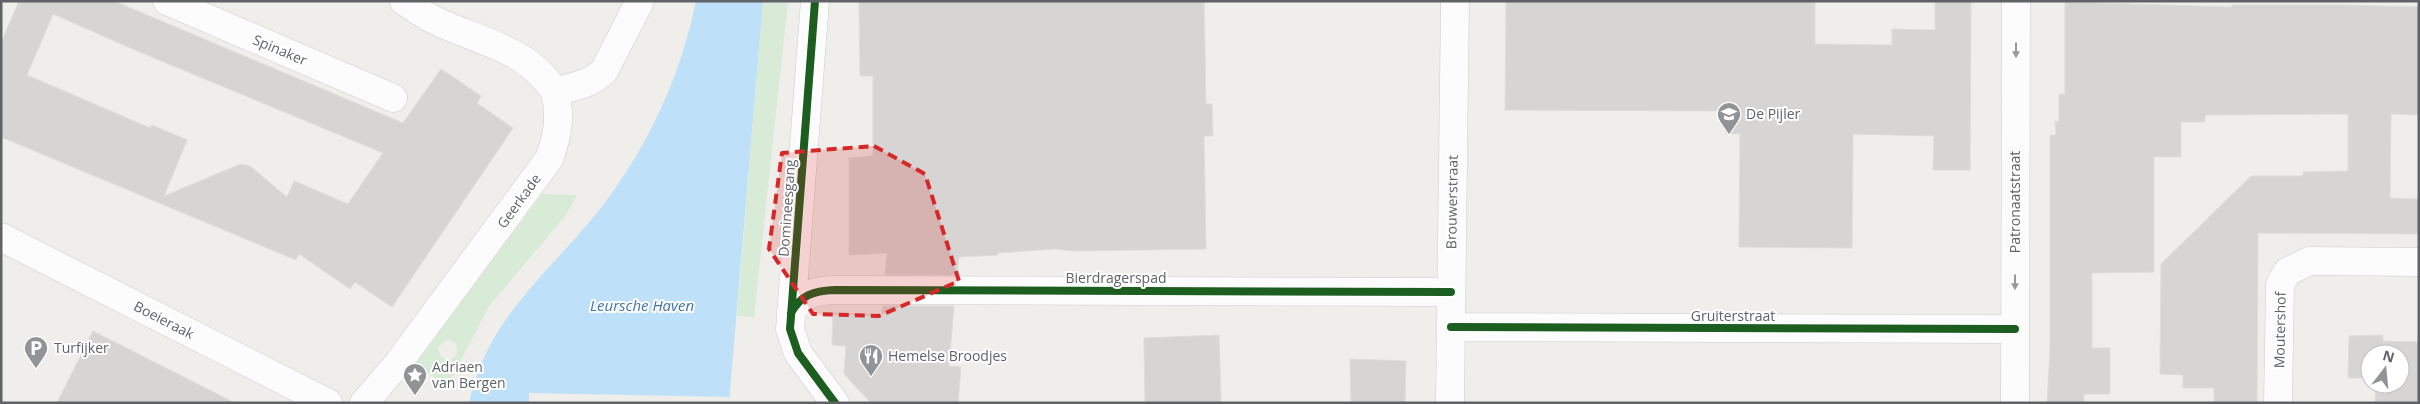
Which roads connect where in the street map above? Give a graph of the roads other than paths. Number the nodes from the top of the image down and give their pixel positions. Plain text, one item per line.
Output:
1 (167, 1) edge
2 (404, 1) edge
3 (640, 1) edge
4 (815, 1) edge
5 (1455, 1) edge
6 (2016, 1) edge
7 (555, 92) junction
8 (392, 98) dead end
9 (1, 237) edge
10 (2419, 262) edge
11 (1452, 292) junction
12 (791, 313) junction
13 (1451, 327) junction
14 (2015, 329) junction
15 (328, 403) edge
16 (364, 403) edge
17 (835, 403) edge
18 (1450, 403) edge
19 (2015, 403) edge
20 (2278, 403) edge

1 - 8 street, Spinaker
2 - 7 street
3 - 7 street
4 - 12 street, Domineesgang
5 - 11 street, Brouwerstraat
6 -> 14 street, Patronaatstraat
7 - 16 street, Geerkade
9 - 15 street, Boeieraak
10 - 20 street, Moutershof
11 - 12 street, Bierdragerspad
11 - 13 street, Brouwerstraat
12 - 17 street, Domineesgang
13 - 14 street, Gruiterstraat
13 - 18 street, Brouwerstraat
14 - 19 street, Patronaatstraat

